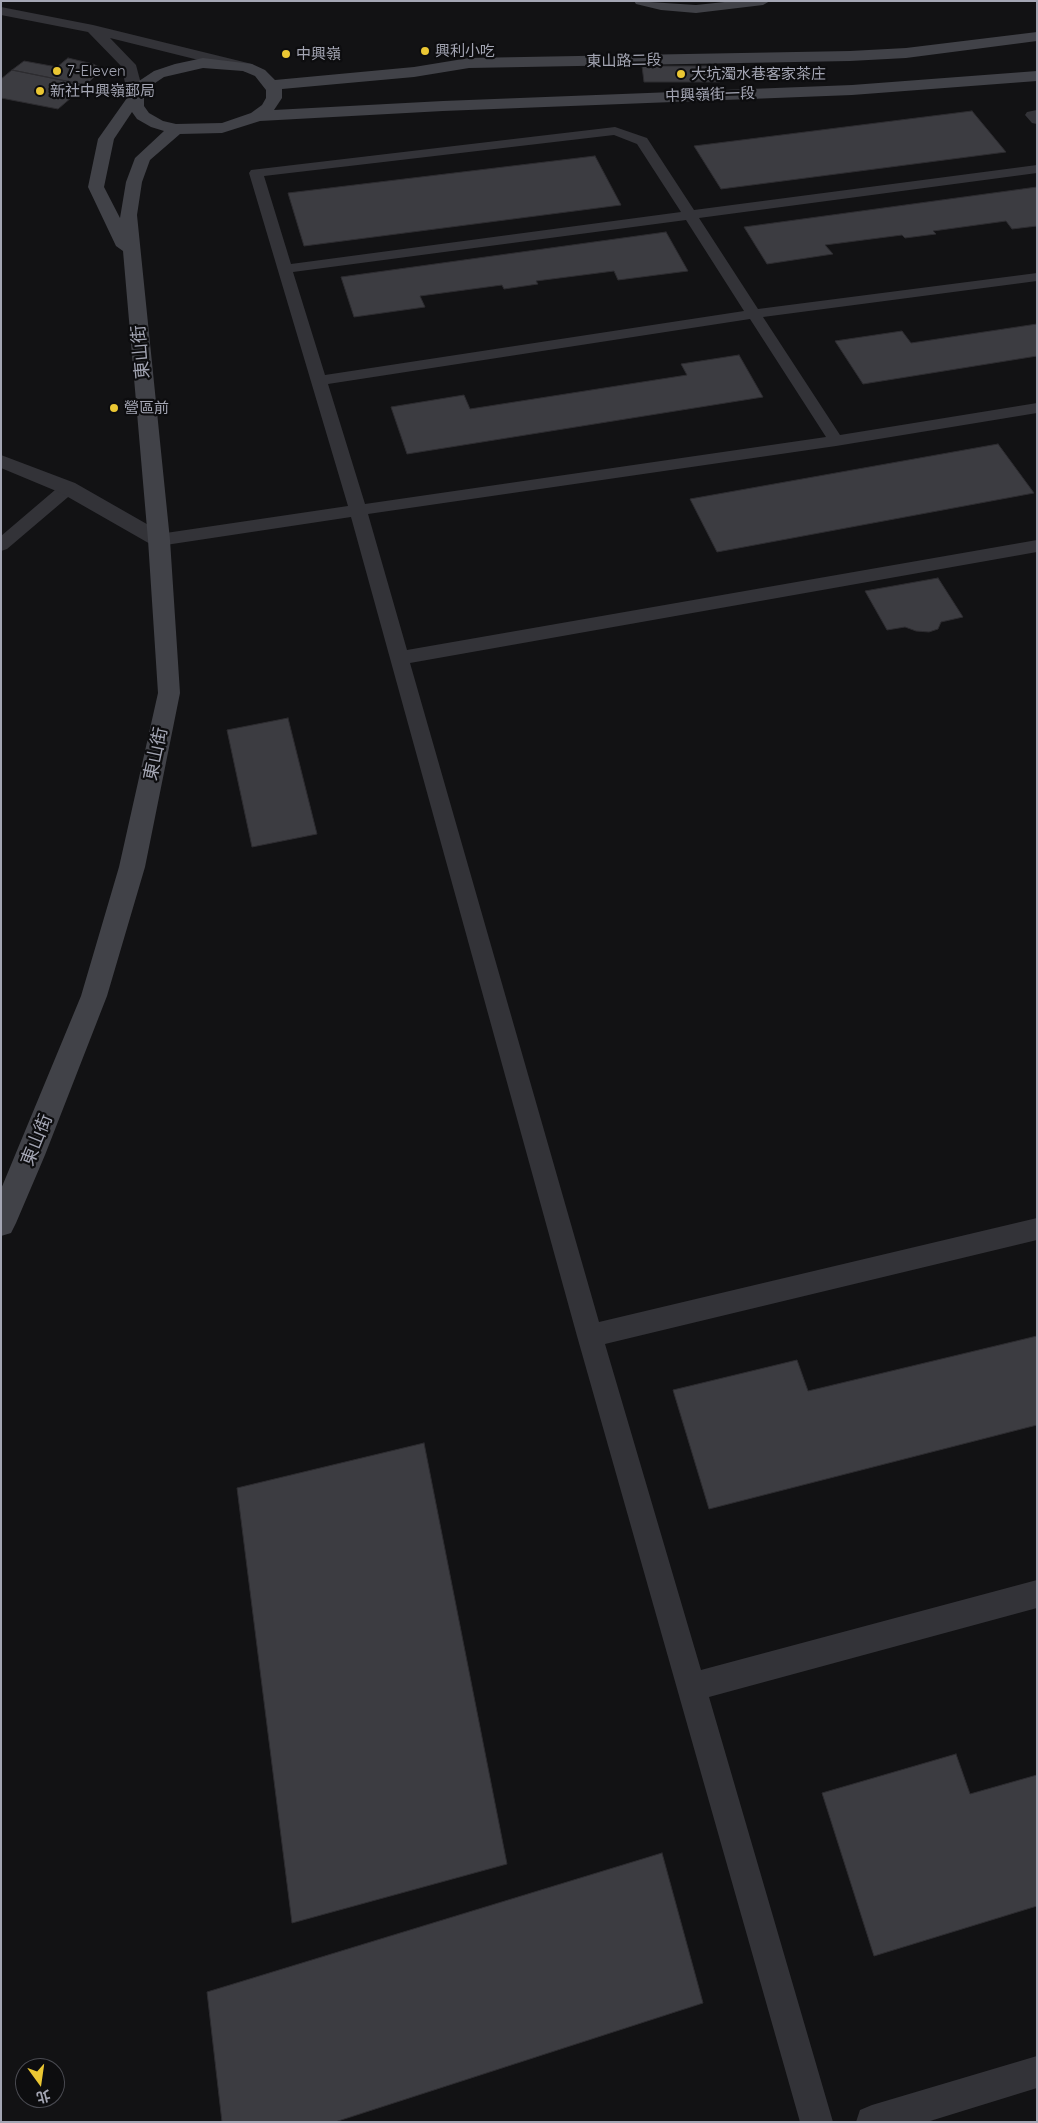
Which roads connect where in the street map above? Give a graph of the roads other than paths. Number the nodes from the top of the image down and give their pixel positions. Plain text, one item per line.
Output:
1 (641, 1) edge
2 (763, 1) edge
3 (1, 11) edge
4 (93, 29) junction
5 (1037, 36) edge
6 (247, 67) junction
7 (1037, 76) edge
8 (272, 85) junction
9 (338, 93) dead end
10 (136, 95) junction
11 (357, 96) dead end
12 (443, 106) junction
13 (1037, 114) edge
14 (257, 116) junction
15 (1037, 120) edge
16 (176, 129) junction
17 (1037, 170) edge
18 (690, 215) junction
19 (133, 262) junction
20 (285, 269) junction
21 (1037, 277) edge
22 (754, 314) junction
23 (318, 381) junction
24 (1037, 408) edge
25 (836, 441) junction
26 (1, 461) edge
27 (68, 488) junction
28 (358, 510) junction
29 (160, 540) junction
30 (1, 545) edge
31 (1037, 546) edge
32 (399, 658) junction
33 (1, 1223) edge
34 (1037, 1229) edge
35 (590, 1336) junction
36 (1037, 1594) edge
37 (692, 1687) junction
38 (1037, 2072) edge
39 (817, 2122) edge
40 (872, 2122) edge

1 - 2 main road
3 - 4 street
4 - 6 street
4 - 10 street
5 - 8 main road, 東山路二段
6 - 8 main road
6 - 10 main road, 東山街
7 - 12 main road, 中興嶺街一段
8 - 9 main road
8 - 14 main road
10 - 16 main road
10 - 19 main road, 東山街
11 - 12 main road, 中興嶺街一段
12 - 14 main road, 中興嶺街一段
13 - 15 lane
14 - 16 main road
16 - 19 main road, 東山街
17 - 18 lane
18 - 20 lane
18 - 20 lane
18 - 22 lane
19 - 29 main road, 東山街
20 - 23 lane
21 - 22 lane
22 - 23 lane
22 - 25 lane
23 - 28 lane
24 - 25 lane
25 - 28 lane
26 - 27 street
27 - 29 street
27 - 30 lane
28 - 29 lane
28 - 32 lane
29 - 33 main road, 東山街
31 - 32 lane
32 - 35 lane
34 - 35 lane
35 - 37 lane
36 - 37 lane
37 - 39 lane
38 - 40 lane

